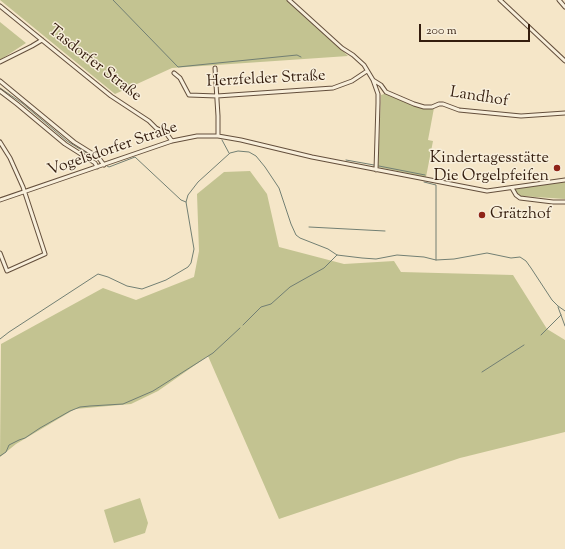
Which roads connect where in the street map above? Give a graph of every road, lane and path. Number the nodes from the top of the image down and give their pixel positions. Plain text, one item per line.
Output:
1 (289, 0) edge
2 (500, 0) edge
3 (558, 0) edge
4 (0, 6) edge
5 (565, 6) edge
6 (42, 40) junction
7 (565, 61) edge
8 (0, 62) edge
9 (214, 68) dead end
10 (367, 71) junction
11 (174, 73) dead end
12 (373, 80) junction
13 (0, 81) edge
14 (0, 91) edge
15 (217, 96) junction
16 (565, 113) edge
17 (218, 136) junction
18 (172, 141) junction
19 (0, 142) edge
20 (104, 165) junction
21 (97, 167) junction
22 (376, 170) junction
23 (565, 180) edge
24 (512, 188) junction
25 (24, 192) junction
26 (0, 200) edge
27 (565, 202) edge
28 (0, 254) edge

1 - 10 street
2 - 7 street
3 - 5 street
4 - 6 street, Tasdorfer Straße
6 - 8 street
6 - 18 street, Tasdorfer Straße
9 - 15 street
10 - 12 street
10 - 15 street, Herzfelder Straße
11 - 15 street, Herzfelder Straße
12 - 16 street, Landhof
12 - 22 street
13 - 20 street
14 - 21 street
15 - 17 street
17 - 18 street, Vogelsdorfer Straße
17 - 22 street, Vogelsdorfer Straße
18 - 20 street, Vogelsdorfer Straße
19 - 25 street
20 - 21 street, Vogelsdorfer Straße
21 - 25 street, Vogelsdorfer Straße
22 - 24 street, Vogelsdorfer Straße
23 - 24 street, Vogelsdorfer Straße
24 - 27 street
25 - 26 street, Vogelsdorfer Straße
25 - 28 street

